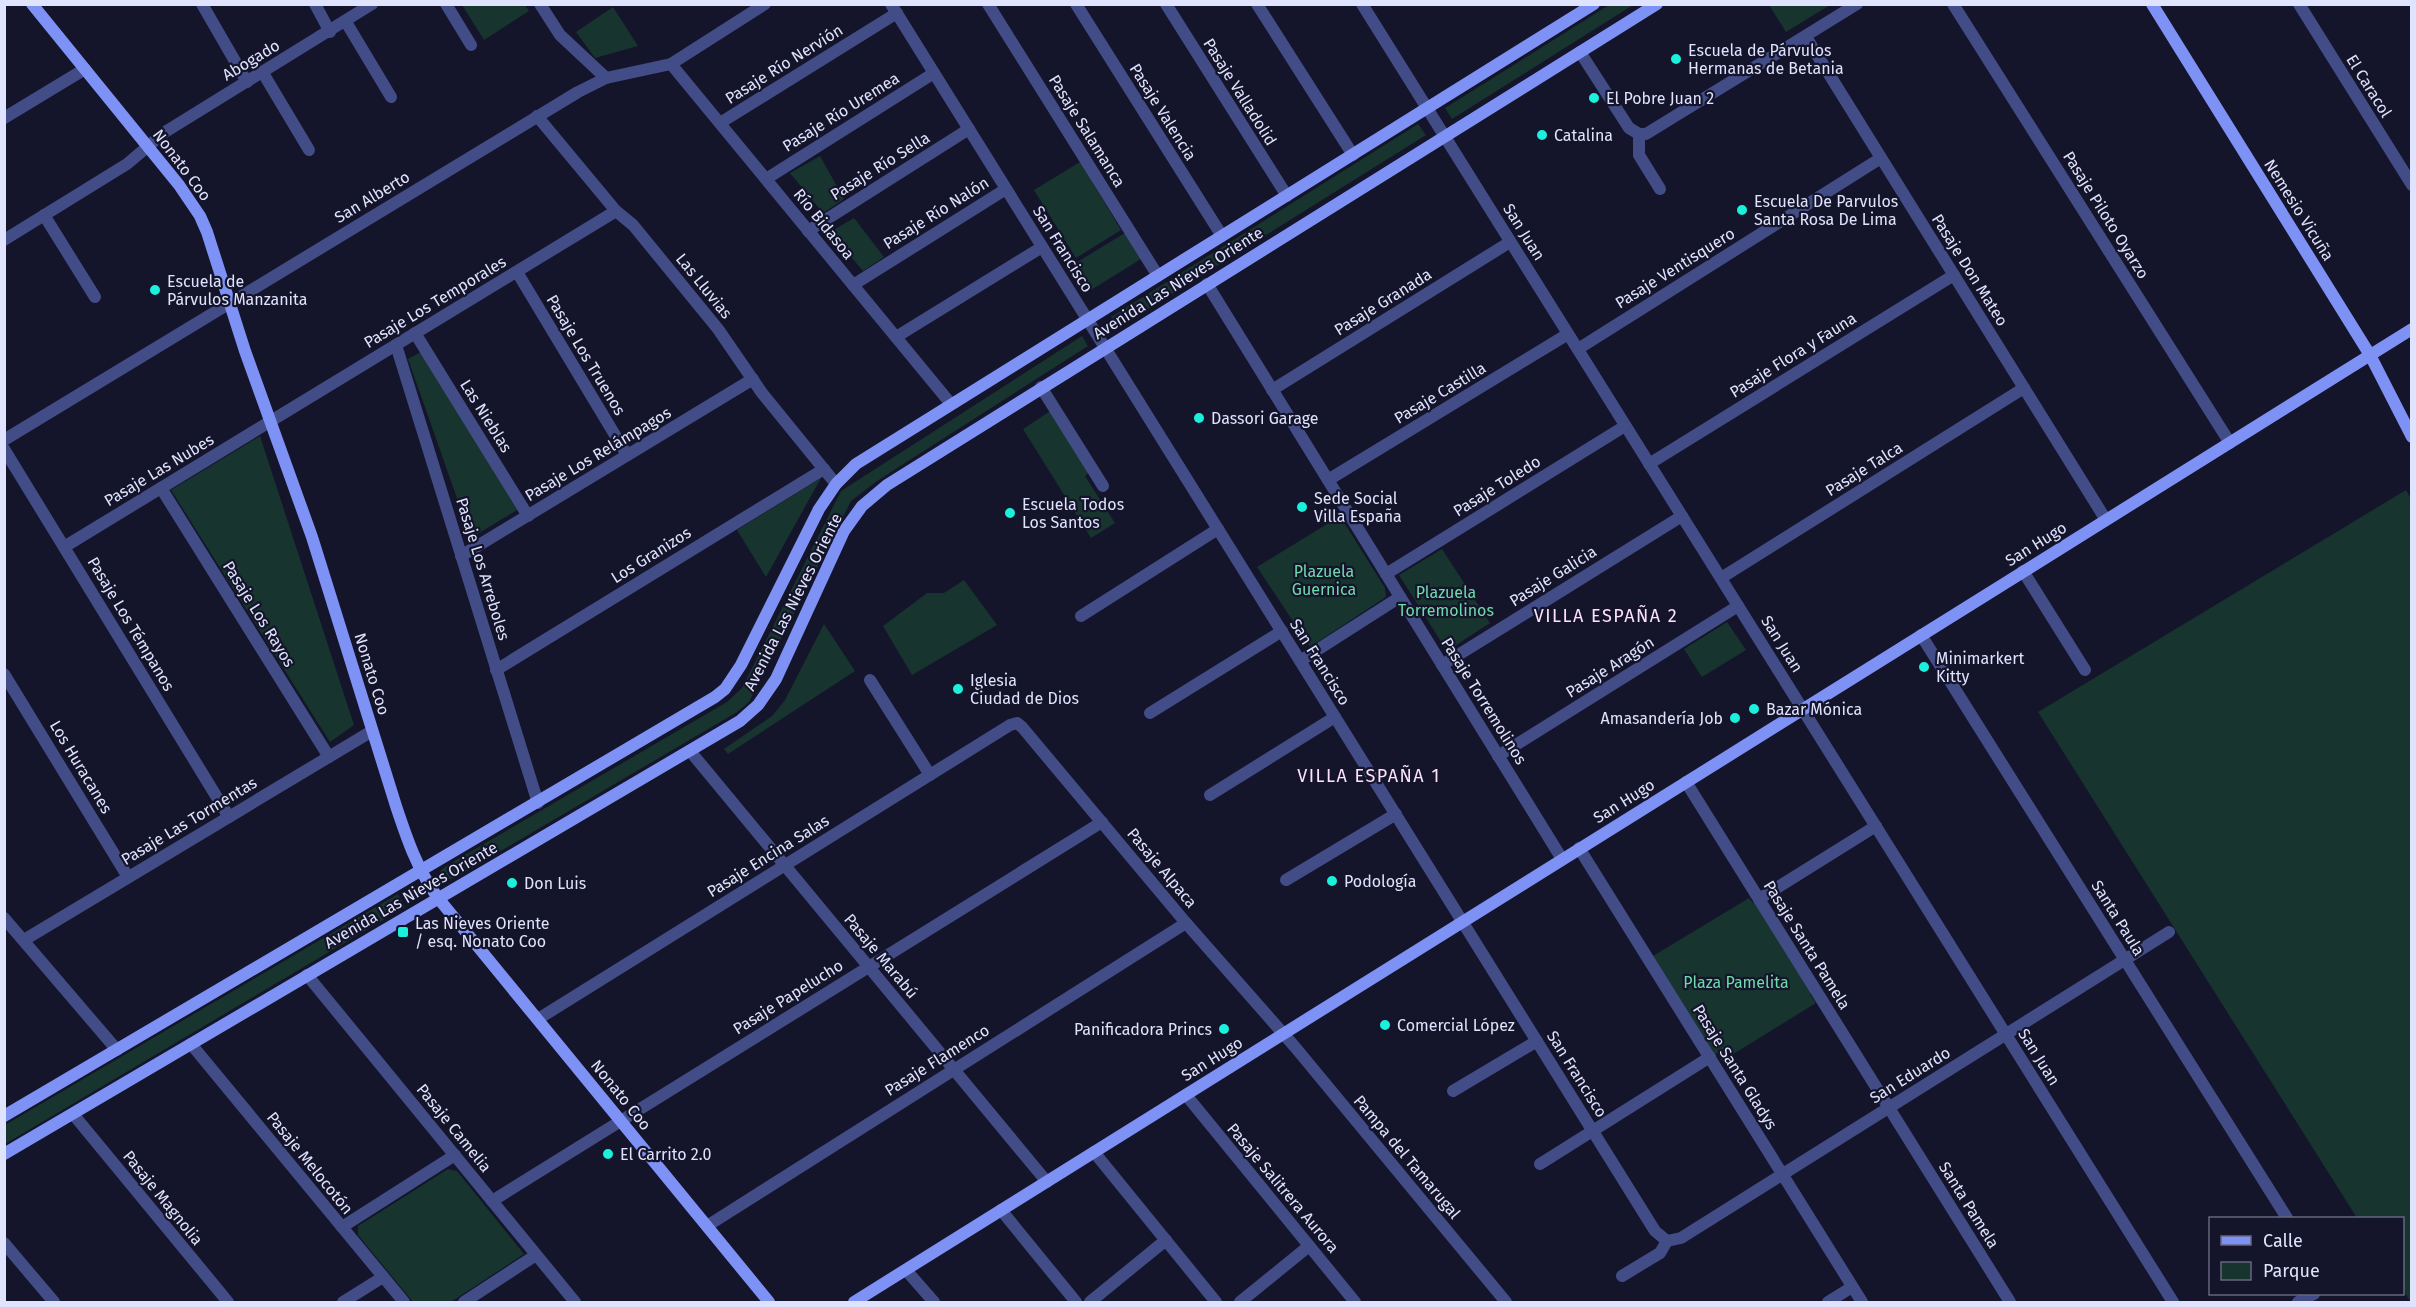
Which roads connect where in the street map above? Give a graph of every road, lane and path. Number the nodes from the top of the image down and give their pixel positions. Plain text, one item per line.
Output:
1 (33, 4) edge
2 (202, 4) edge
3 (315, 4) edge
4 (372, 4) edge
5 (446, 4) edge
6 (540, 4) edge
7 (765, 4) edge
8 (988, 4) edge
9 (1076, 4) edge
10 (1166, 4) edge
11 (1257, 4) edge
12 (1362, 4) edge
13 (1594, 4) edge
14 (1657, 4) edge
15 (1857, 4) edge
16 (1953, 4) edge
17 (2152, 4) edge
18 (2299, 4) edge
19 (894, 9) edge
20 (346, 22) junction
21 (330, 32) junction
22 (1806, 37) junction
23 (471, 45) dead end
24 (1580, 52) junction
25 (670, 64) junction
26 (85, 69) junction
27 (263, 73) junction
28 (934, 73) junction
29 (606, 78) junction
30 (247, 82) junction
31 (391, 97) dead end
32 (1427, 109) junction
33 (537, 116) junction
34 (4, 118) edge
35 (720, 123) junction
36 (969, 129) junction
37 (1639, 134) junction
38 (1445, 137) junction
39 (148, 146) junction
40 (309, 150) dead end
41 (1353, 155) junction
42 (1881, 158) junction
43 (766, 179) junction
44 (2412, 185) edge
45 (1006, 189) junction
46 (1660, 189) dead end
47 (1287, 196) junction
48 (616, 211) junction
49 (44, 215) junction
50 (808, 231) junction
51 (1222, 236) junction
52 (4, 240) edge
53 (1510, 242) junction
54 (1042, 247) junction
55 (517, 272) junction
56 (1954, 275) junction
57 (1158, 276) junction
58 (1207, 284) junction
59 (853, 285) junction
60 (95, 297) dead end
61 (230, 304) junction
62 (1088, 320) junction
63 (2412, 329) edge
64 (415, 333) junction
65 (1568, 334) junction
66 (896, 337) junction
67 (396, 345) junction
68 (1105, 347) junction
69 (1578, 349) junction
70 (2370, 355) junction
71 (753, 379) junction
72 (1041, 387) junction
73 (2024, 388) junction
74 (1272, 390) junction
75 (951, 404) junction
76 (271, 421) junction
77 (1625, 426) junction
78 (2412, 437) edge
79 (4, 440) edge
80 (2230, 443) junction
81 (4, 449) edge
82 (627, 455) junction
83 (1649, 464) junction
84 (824, 469) junction
85 (1328, 480) junction
86 (836, 484) junction
87 (1103, 486) dead end
88 (160, 488) junction
89 (528, 516) junction
90 (1682, 516) junction
91 (2106, 520) junction
92 (1218, 529) junction
93 (64, 547) junction
94 (461, 556) junction
95 (2023, 572) junction
96 (1386, 574) junction
97 (1721, 578) junction
98 (1400, 597) junction
99 (1738, 606) junction
100 (1081, 616) dead end
101 (1282, 631) junction
102 (1922, 635) junction
103 (1300, 661) junction
104 (1442, 665) junction
105 (496, 670) junction
106 (2085, 670) dead end
107 (4, 674) edge
108 (870, 680) dead end
109 (1803, 709) junction
110 (1150, 713) dead end
111 (1335, 717) junction
112 (1017, 723) joint
113 (372, 731) junction
114 (690, 751) junction
115 (1498, 756) junction
116 (329, 757) junction
117 (930, 775) junction
118 (1686, 782) junction
119 (1210, 795) dead end
120 (538, 803) junction
121 (1395, 814) junction
122 (229, 817) junction
123 (1102, 822) junction
124 (1876, 826) junction
125 (1579, 848) junction
126 (1562, 859) junction
127 (785, 866) junction
128 (421, 872) junction
129 (129, 877) junction
130 (1286, 880) dead end
131 (438, 897) junction
132 (1759, 899) junction
133 (4, 918) edge
134 (1462, 921) junction
135 (1186, 923) junction
136 (2169, 932) dead end
137 (24, 940) junction
138 (2125, 960) junction
139 (869, 967) junction
140 (308, 975) junction
141 (538, 1019) junction
142 (1283, 1034) junction
143 (2006, 1034) junction
144 (1537, 1041) junction
145 (191, 1044) junction
146 (117, 1050) junction
147 (1710, 1057) junction
148 (954, 1069) junction
149 (1453, 1091) dead end
150 (1186, 1095) junction
151 (1889, 1108) junction
152 (7, 1111) edge
153 (73, 1114) junction
154 (621, 1121) junction
155 (1900, 1126) joint
156 (1593, 1131) junction
157 (1095, 1152) junction
158 (4, 1154) edge
159 (455, 1155) junction
160 (1540, 1164) dead end
161 (1782, 1175) junction
162 (1047, 1182) junction
163 (492, 1201) junction
164 (1001, 1210) junction
165 (2285, 1217) edge
166 (707, 1226) junction
167 (342, 1227) junction
168 (1166, 1240) junction
169 (1667, 1241) junction
170 (4, 1243) edge
171 (1309, 1246) junction
172 (536, 1255) junction
173 (906, 1270) junction
174 (1622, 1276) dead end
175 (383, 1277) junction
176 (1852, 1287) junction
177 (54, 1302) edge
178 (228, 1302) edge
179 (343, 1302) edge
180 (404, 1302) edge
181 (464, 1302) edge
182 (575, 1302) edge
183 (769, 1302) edge
184 (855, 1302) edge
185 (934, 1302) edge
186 (1076, 1302) edge
187 (1090, 1302) edge
188 (1216, 1302) edge
189 (1240, 1302) edge
190 (1355, 1302) edge
191 (1506, 1302) edge
192 (1828, 1302) edge
193 (1862, 1302) edge
194 (2010, 1302) edge
195 (2173, 1302) edge

1 - 26 street, Nonato Coo
2 - 30 street
3 - 21 street
4 - 20 street, Abogado
5 - 23 street
6 - 29 street
7 - 25 street, San Alberto
8 - 57 street, Pasaje Salamanca
9 - 51 street, Pasaje Valencia
10 - 47 street, Pasaje Valladolid
11 - 41 street
12 - 32 street, San Juan
13 - 32 street, Avenida Las Nieves Oriente
14 - 24 street, Avenida Las Nieves Oriente
15 - 22 street
16 - 80 street, Pasaje Piloto Oyarzo
17 - 70 street, Nemesio Vicuña
18 - 44 street, El Caracol
19 - 28 street, San Francisco
19 - 35 street, Pasaje Río Nervión
20 - 21 street, Abogado
20 - 31 street
21 - 27 street, Abogado
22 - 37 street
22 - 42 street, Pasaje Don Mateo
24 - 37 street
24 - 38 street, Avenida Las Nieves Oriente
25 - 29 street, San Alberto
25 - 35 street, Río Bidasoa
26 - 34 street
26 - 39 street, Nonato Coo
27 - 30 street, Abogado
27 - 40 street
28 - 36 street, San Francisco
28 - 43 street, Pasaje Río Uremea
29 - 33 street, San Alberto
30 - 39 street, Abogado
32 - 38 street, San Juan
32 - 41 street, Avenida Las Nieves Oriente
33 - 48 street, Las Lluvias
33 - 61 street, San Alberto
35 - 43 street, Río Bidasoa
36 - 45 street, San Francisco
36 - 50 street, Pasaje Río Sella
37 - 46 street
38 - 53 street, San Juan
38 - 58 street, Avenida Las Nieves Oriente
39 - 49 street, Abogado
39 - 61 street, Nonato Coo
41 - 47 street, Avenida Las Nieves Oriente
42 - 56 street, Pasaje Don Mateo
42 - 69 street, Pasaje Ventisquero
43 - 50 street, Río Bidasoa
45 - 54 street, San Francisco
45 - 59 street, Pasaje Río Nalón
47 - 51 street, Avenida Las Nieves Oriente
48 - 55 street, Pasaje Los Temporales
48 - 71 street, Las Lluvias
49 - 52 street, Abogado
49 - 60 street
50 - 59 street, Río Bidasoa
51 - 57 street, Avenida Las Nieves Oriente
53 - 65 street, San Juan
53 - 74 street, Pasaje Granada
54 - 62 street, San Francisco
54 - 66 street
55 - 64 street, Pasaje Los Temporales
55 - 82 street, Pasaje Los Truenos
56 - 73 street, Pasaje Don Mateo
56 - 83 street, Pasaje Flora y Fauna
57 - 62 street, Avenida Las Nieves Oriente
58 - 68 street, Avenida Las Nieves Oriente
58 - 74 street, Pasaje Torremolinos
59 - 66 street, Río Bidasoa
61 - 76 street, Nonato Coo
61 - 79 street, San Alberto
62 - 68 street, San Francisco
62 - 75 street, Avenida Las Nieves Oriente
63 - 70 street, San Hugo
64 - 67 street, Pasaje Los Temporales
64 - 89 street, Las Nieblas
65 - 69 street, San Juan
65 - 85 street, Pasaje Castilla
66 - 75 street, Río Bidasoa
67 - 76 street, Pasaje Los Temporales
67 - 94 street, Pasaje Los Arreboles
68 - 72 street, Avenida Las Nieves Oriente
68 - 92 street, San Francisco
69 - 77 street, San Juan
70 - 78 street, Nemesio Vicuña
70 - 80 street, San Hugo
71 - 82 street, Pasaje Los Relámpagos
71 - 84 street, Las Lluvias
72 - 87 street
72 - 114 street, Avenida Las Nieves Oriente
73 - 91 street, Pasaje Don Mateo
73 - 97 street, Pasaje Talca
74 - 85 street, Pasaje Torremolinos
75 - 86 street, Avenida Las Nieves Oriente
76 - 88 street, Pasaje Las Nubes
76 - 113 street, Nonato Coo
77 - 83 street, San Juan
77 - 96 street, Pasaje Toledo
80 - 91 street, San Hugo
81 - 93 street, Pasaje Los Témpanos
82 - 89 street, Pasaje Los Relámpagos
83 - 90 street, San Juan
84 - 86 street, Las Lluvias
84 - 105 street, Los Granizos
85 - 96 street, Pasaje Torremolinos
86 - 120 street, Avenida Las Nieves Oriente
88 - 93 street, Pasaje Las Nubes
88 - 116 street, Pasaje Los Rayos
89 - 94 street, Pasaje Los Relámpagos
90 - 97 street, San Juan
90 - 104 street, Pasaje Galicia
91 - 95 street, San Hugo
92 - 100 street
92 - 101 street, San Francisco
93 - 122 street, Pasaje Los Témpanos
94 - 105 street, Pasaje Los Arreboles
95 - 102 street, San Hugo
95 - 106 street
96 - 98 street, Pasaje Torremolinos
97 - 99 street, San Juan
98 - 103 street
98 - 104 street, Pasaje Torremolinos
99 - 109 street, San Juan
99 - 115 street, Pasaje Aragón
101 - 103 street, San Francisco
101 - 110 street
102 - 109 street, San Hugo
102 - 138 street, Santa Paula
103 - 111 street, San Francisco
104 - 115 street, Pasaje Torremolinos
105 - 120 street, Pasaje Los Arreboles
107 - 129 street, Los Huracanes
108 - 117 street
109 - 118 street, San Hugo
109 - 124 street, San Juan
111 - 119 street
111 - 121 street, San Francisco
112 - 117 street, Pasaje Encina Salas
112 - 123 street, Pasaje Alpaca
113 - 116 street, Pasaje Las Tormentas
113 - 128 street, Nonato Coo
114 - 127 street, Pasaje Marabú
114 - 131 street, Avenida Las Nieves Oriente
115 - 126 street, Pasaje Torremolinos
116 - 122 street, Pasaje Las Tormentas
117 - 127 street, Pasaje Encina Salas
118 - 125 street, San Hugo
118 - 132 street, Pasaje Santa Pamela
120 - 128 street, Avenida Las Nieves Oriente
121 - 130 street
121 - 134 street, San Francisco
122 - 129 street, Pasaje Las Tormentas
123 - 135 street, Pasaje Alpaca
123 - 139 street, Pasaje Papelucho
124 - 132 street
124 - 143 street, San Juan
125 - 126 street, San Hugo
125 - 147 street, Pasaje Santa Gladys
126 - 134 street, San Hugo
127 - 139 street, Pasaje Marabú
127 - 141 street, Pasaje Encina Salas
128 - 131 street, Nonato Coo
128 - 146 street, Avenida Las Nieves Oriente
129 - 137 street, Pasaje Las Tormentas
131 - 140 street, Avenida Las Nieves Oriente
131 - 141 street, Nonato Coo
132 - 151 street, Pasaje Santa Pamela
133 - 137 street
134 - 142 street, San Hugo
134 - 144 street, San Francisco
135 - 142 street, Pasaje Alpaca
135 - 148 street, Pasaje Flamenco
136 - 138 street, San Eduardo
137 - 146 street
138 - 143 street, San Eduardo
138 - 165 street, Santa Paula
139 - 148 street, Pasaje Marabú
139 - 154 street, Pasaje Papelucho
140 - 145 street, Avenida Las Nieves Oriente
140 - 159 street, Pasaje Camelia
141 - 154 street, Nonato Coo
142 - 150 street, San Hugo
142 - 191 street, Pampa del Tamarugal
143 - 151 street, San Eduardo
143 - 195 street, San Juan
144 - 149 street
144 - 156 street, San Francisco
145 - 153 street, Avenida Las Nieves Oriente
145 - 167 street, Pasaje Melocotón
146 - 152 street, Avenida Las Nieves Oriente
147 - 156 street
147 - 161 street, Pasaje Santa Gladys
148 - 162 street, Pasaje Marabú
148 - 166 street, Pasaje Flamenco
150 - 157 street, San Hugo
150 - 171 street, Pasaje Salitrera Aurora
151 - 155 street, Pasaje Santa Pamela
151 - 161 street, San Eduardo
153 - 158 street, Avenida Las Nieves Oriente
153 - 178 street, Pasaje Magnolia
154 - 163 street, Pasaje Papelucho
154 - 166 street, Nonato Coo
155 - 194 street, Santa Pamela
156 - 160 street
156 - 169 street, San Francisco
157 - 162 street, San Hugo
157 - 168 street
159 - 163 street, Pasaje Camelia
159 - 167 street
161 - 169 street, San Eduardo
161 - 176 street, Pasaje Santa Gladys
162 - 164 street, San Hugo
163 - 172 street, Pasaje Camelia
164 - 173 street, San Hugo
164 - 186 street
166 - 183 street, Nonato Coo
167 - 175 street, Pasaje Melocotón
168 - 187 street
168 - 188 street
169 - 174 street
170 - 177 street
171 - 189 street
171 - 190 street, Pasaje Salitrera Aurora
172 - 181 street
172 - 182 street, Pasaje Camelia
173 - 184 street, San Hugo
173 - 185 street
175 - 179 street
175 - 180 street, Pasaje Melocotón
176 - 192 street
176 - 193 street, Pasaje Santa Gladys

